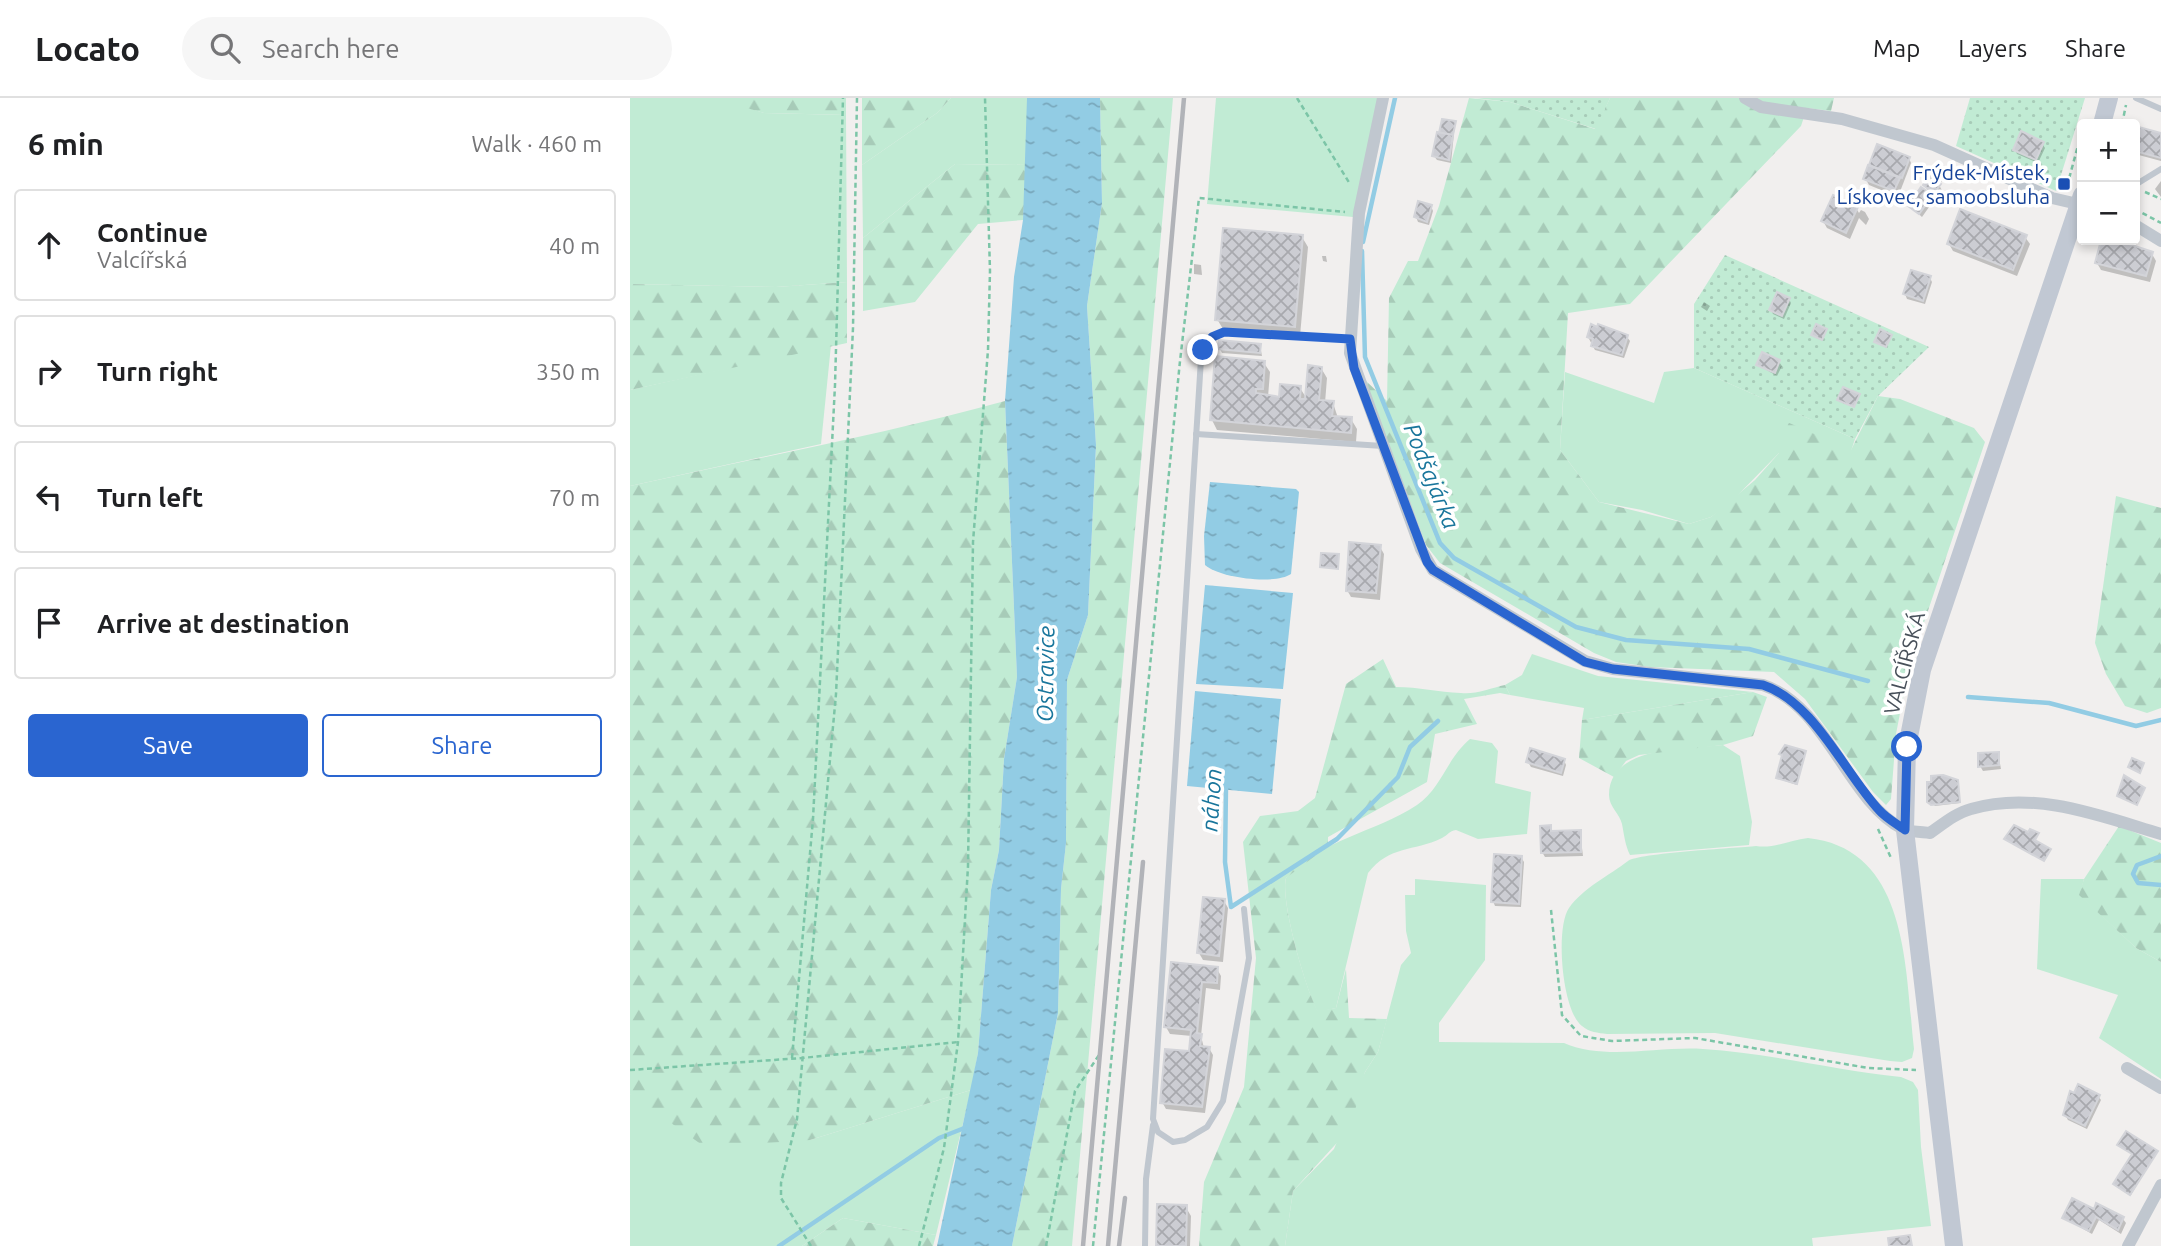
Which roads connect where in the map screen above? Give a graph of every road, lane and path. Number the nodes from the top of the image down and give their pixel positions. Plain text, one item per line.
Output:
1 (843, 98) edge
2 (856, 98) edge
3 (985, 98) edge
4 (1297, 98) edge
5 (1382, 98) edge
6 (1745, 98) edge
7 (2109, 98) edge
8 (2128, 98) edge
9 (2136, 98) edge
10 (2161, 109) edge
11 (2103, 119) edge
12 (2123, 119) edge
13 (2161, 169) edge
14 (2140, 182) edge
15 (2140, 194) edge
16 (1362, 196) junction
17 (2161, 199) edge
18 (2077, 201) edge
19 (2140, 212) edge
20 (1359, 213) junction
21 (2161, 223) edge
22 (2140, 228) edge
23 (2161, 241) edge
24 (1350, 339) junction
25 (1196, 434) junction
26 (1383, 446) junction
27 (1885, 815) junction
28 (1905, 830) junction
29 (2161, 834) edge
30 (1892, 861) dead end
31 (1244, 909) dead end
32 (1551, 910) dead end
33 (958, 1042) junction
34 (1101, 1052) dead end
35 (792, 1058) junction
36 (802, 1058) junction
37 (2127, 1068) dead end
38 (630, 1070) edge
39 (1934, 1070) junction
40 (2161, 1088) edge
41 (1153, 1119) junction
42 (2161, 1185) edge
43 (811, 1246) edge
44 (919, 1246) edge
45 (1046, 1246) edge
46 (1093, 1246) edge
47 (1145, 1246) edge
48 (1954, 1246) edge
49 (2127, 1246) edge

1 - 35 path
2 - 36 path
3 - 33 path
4 - 16 path
5 - 16 street
6 - 18 street
7 - 11 main road
8 - 12 path
9 - 10 lane
13 - 14 lane
15 - 17 path
16 - 20 street
18 - 28 main road, VALCÍŘSKÁ
19 - 21 path
20 - 24 street
20 - 46 path
22 - 23 street
24 - 25 lane
24 - 26 street
25 - 26 lane
25 - 41 lane
26 - 27 street
27 - 28 street
27 - 30 path
28 - 29 street
28 - 39 main road, VALCÍŘSKÁ
31 - 41 lane
32 - 39 path
33 - 36 path
33 - 44 path
34 - 45 path
35 - 36 path
35 - 38 path
36 - 43 path
37 - 40 street
39 - 48 main road, VALCÍŘSKÁ
41 - 47 lane
42 - 49 street

